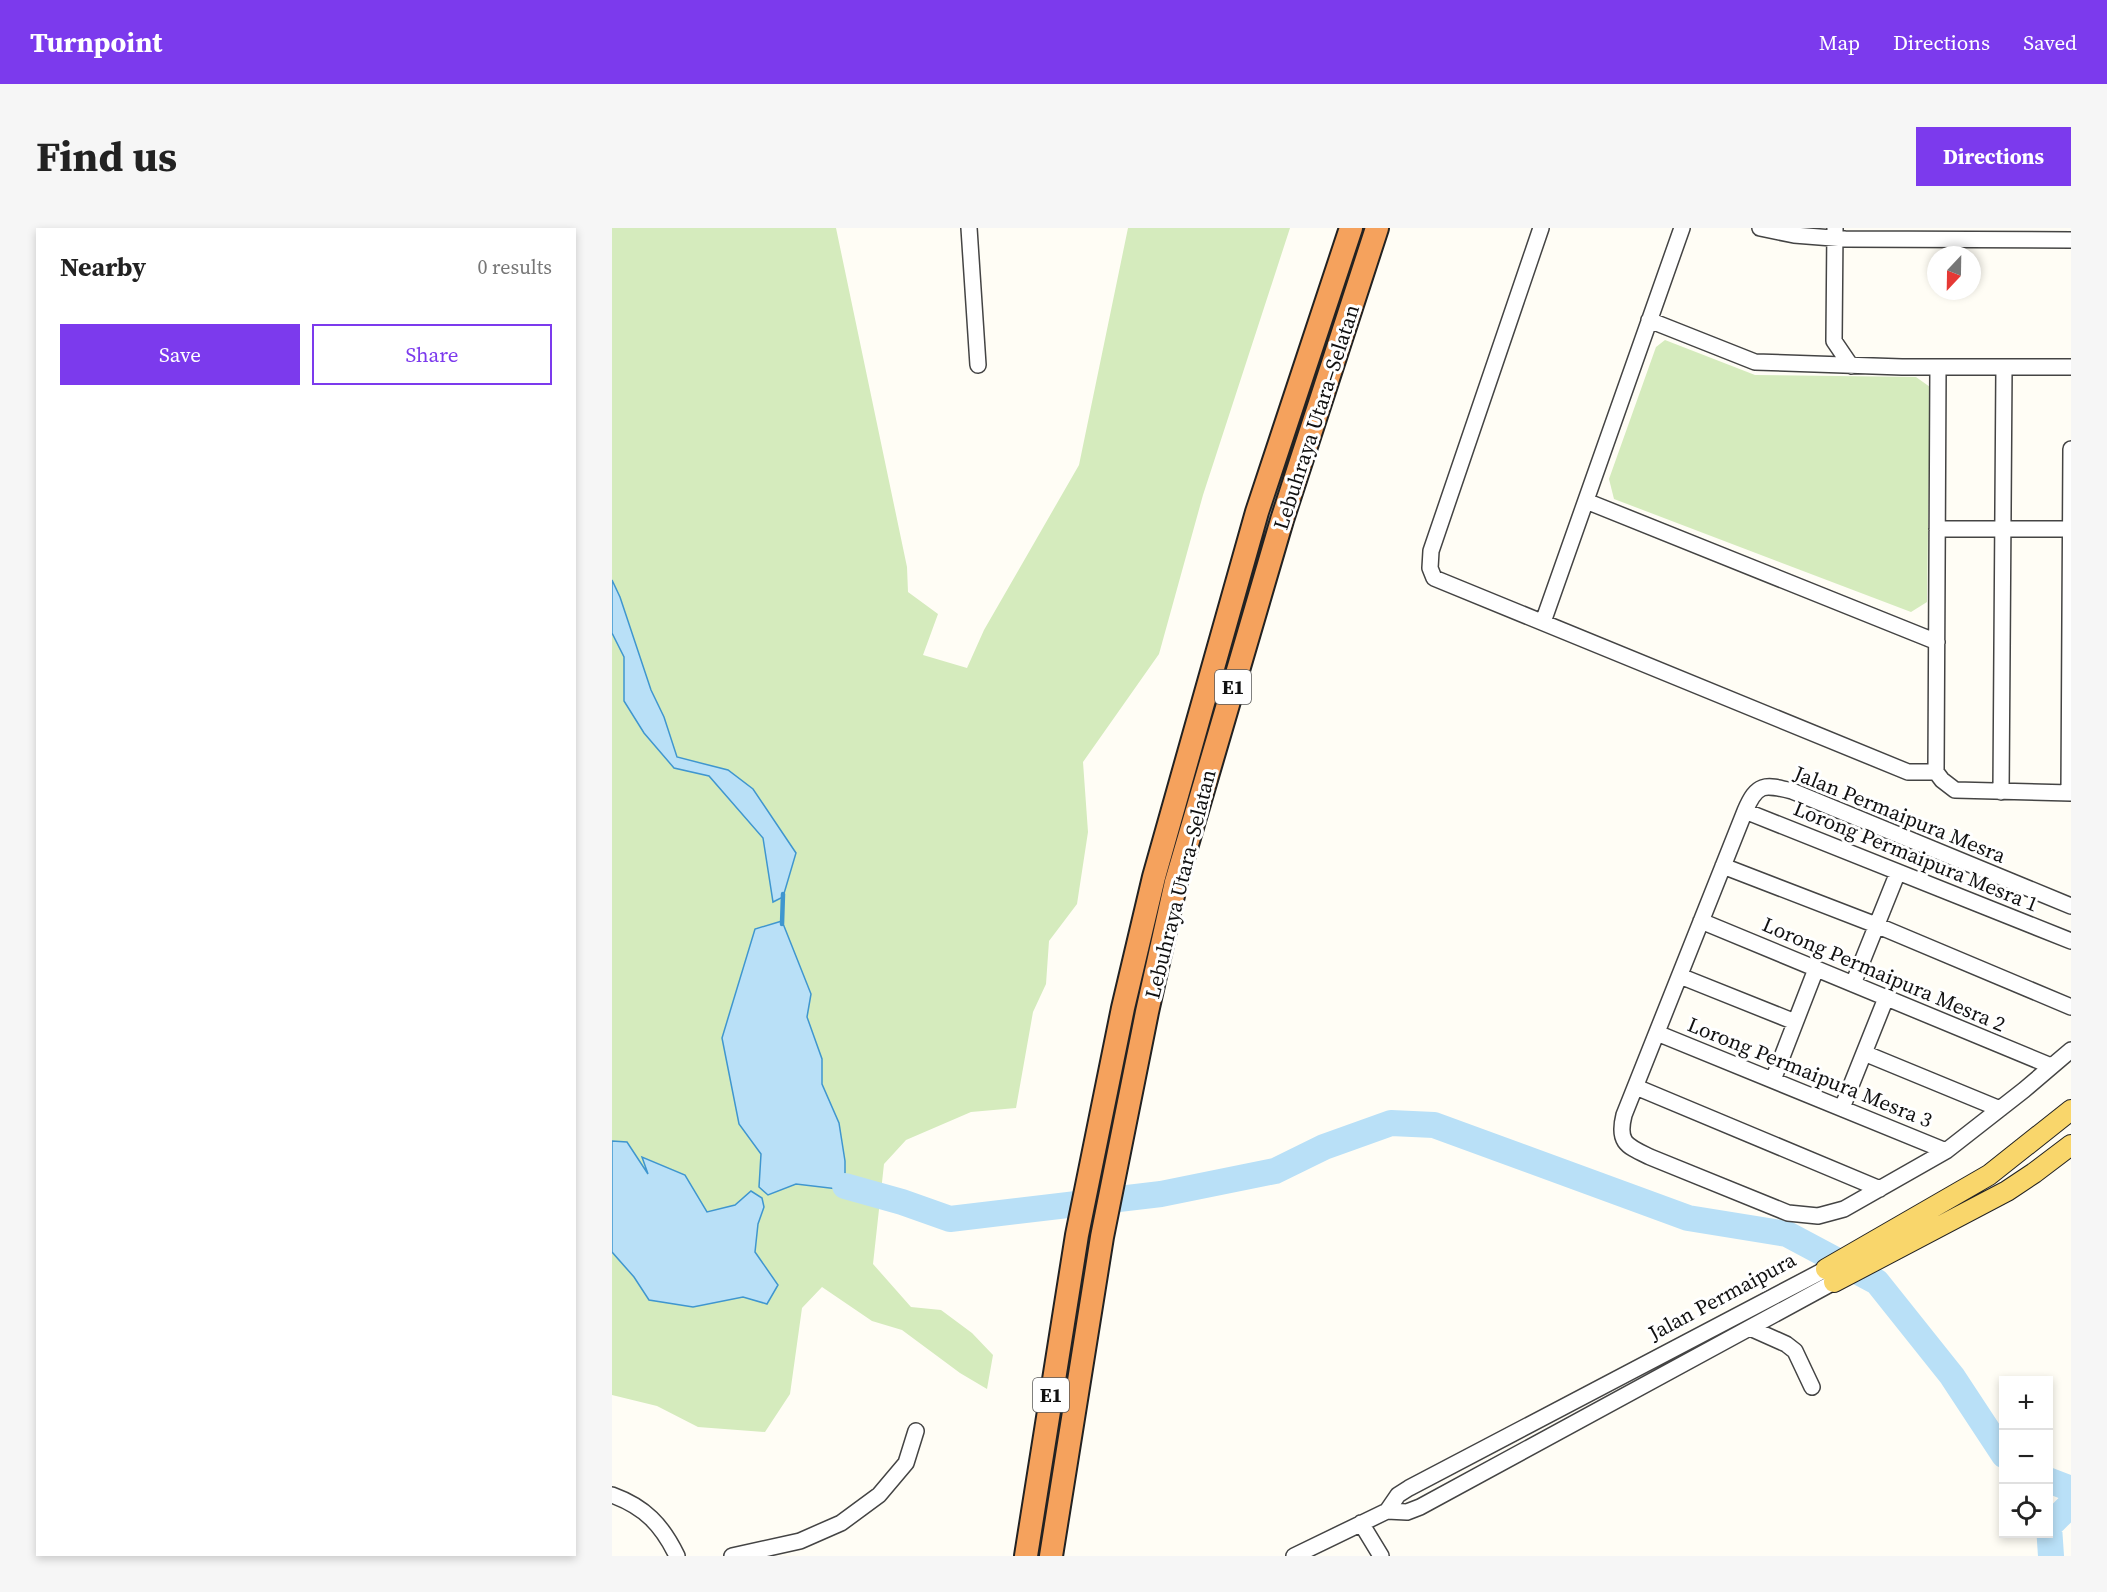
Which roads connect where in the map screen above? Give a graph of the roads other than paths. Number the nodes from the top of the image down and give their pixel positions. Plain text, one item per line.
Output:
1 (969, 228) edge
2 (1351, 228) edge
3 (1377, 228) edge
4 (1541, 228) edge
5 (1682, 228) edge
6 (1760, 228) edge
7 (1835, 233) edge
8 (2071, 240) edge
9 (1649, 320) junction
10 (978, 365) dead end
11 (1851, 366) junction
12 (1938, 367) junction
13 (2004, 367) junction
14 (2071, 367) edge
15 (2071, 449) edge
16 (1586, 501) junction
17 (1937, 529) junction
18 (2003, 529) junction
19 (2070, 529) edge
20 (1543, 622) junction
21 (1936, 642) junction
22 (2070, 666) edge
23 (2070, 726) edge
24 (1936, 772) junction
25 (2001, 792) junction
26 (2070, 793) edge
27 (1745, 811) junction
28 (1723, 866) junction
29 (1898, 872) junction
30 (2071, 906) edge
31 (1701, 921) junction
32 (1876, 926) junction
33 (2071, 941) edge
34 (1816, 969) junction
35 (1680, 976) junction
36 (1853, 984) junction
37 (1886, 998) junction
38 (2071, 1007) edge
39 (1795, 1022) junction
40 (1657, 1033) junction
41 (2071, 1050) edge
42 (1864, 1053) junction
43 (2050, 1066) junction
44 (1773, 1080) junction
45 (1636, 1087) junction
46 (1842, 1108) junction
47 (2000, 1109) junction
48 (2071, 1110) edge
49 (2071, 1145) edge
50 (1946, 1151) junction
51 (1880, 1190) junction
52 (1890, 1241) junction
53 (1830, 1275) junction
54 (1750, 1328) junction
55 (1812, 1387) dead end
56 (916, 1431) dead end
57 (612, 1495) edge
58 (1387, 1511) junction
59 (1361, 1523) junction
60 (677, 1556) edge
61 (732, 1556) edge
62 (1026, 1556) edge
63 (1051, 1556) edge
64 (1294, 1556) edge
65 (1381, 1556) edge

1 - 10 street
2 - 62 highway, Lebuhraya Utara–Selatan / E1
3 - 63 highway, Lebuhraya Utara–Selatan / E1
4 - 20 street
5 - 9 street
6 - 7 street
7 - 8 street
7 - 11 street
9 - 11 street
9 - 16 street
11 - 12 street
12 - 13 street
12 - 17 street
13 - 14 street
13 - 18 street
15 - 19 street
16 - 20 street
16 - 21 street
17 - 18 street
17 - 21 street
18 - 19 street
18 - 25 street
19 - 22 street
20 - 24 street
21 - 24 street
22 - 23 street
23 - 26 street
24 - 25 street
25 - 26 street
27 - 28 street, Jalan Permaipura Mesra
27 - 29 street, Lorong Permaipura Mesra 1
27 - 30 street, Jalan Permaipura Mesra
28 - 31 street, Jalan Permaipura Mesra
28 - 32 street
29 - 32 street
29 - 33 street, Lorong Permaipura Mesra 1
31 - 34 street, Lorong Permaipura Mesra 2
31 - 35 street, Jalan Permaipura Mesra
32 - 36 street
32 - 38 street
34 - 36 street, Lorong Permaipura Mesra 2
34 - 39 street
35 - 39 street
35 - 40 street, Jalan Permaipura Mesra
36 - 37 street, Lorong Permaipura Mesra 2
37 - 42 street
37 - 43 street, Lorong Permaipura Mesra 2
39 - 44 street
40 - 44 street, Lorong Permaipura Mesra 3
40 - 45 street, Jalan Permaipura Mesra
41 - 43 street
42 - 46 street
42 - 47 street
43 - 47 street
44 - 46 street, Lorong Permaipura Mesra 3
45 - 51 street
45 - 51 street, Jalan Permaipura Mesra
46 - 50 street, Lorong Permaipura Mesra 3
47 - 50 street
48 - 52 main road, Jalan Permaipura
49 - 52 main road, Jalan Permaipura
50 - 51 street
52 - 53 main road, Jalan Permaipura
53 - 54 street, Jalan Permaipura
53 - 58 street, Jalan Permaipura
54 - 55 street
54 - 58 street, Jalan Permaipura
56 - 61 street
57 - 60 street
58 - 59 street, Jalan Permaipura
59 - 64 street, Jalan Permaipura
59 - 65 street

